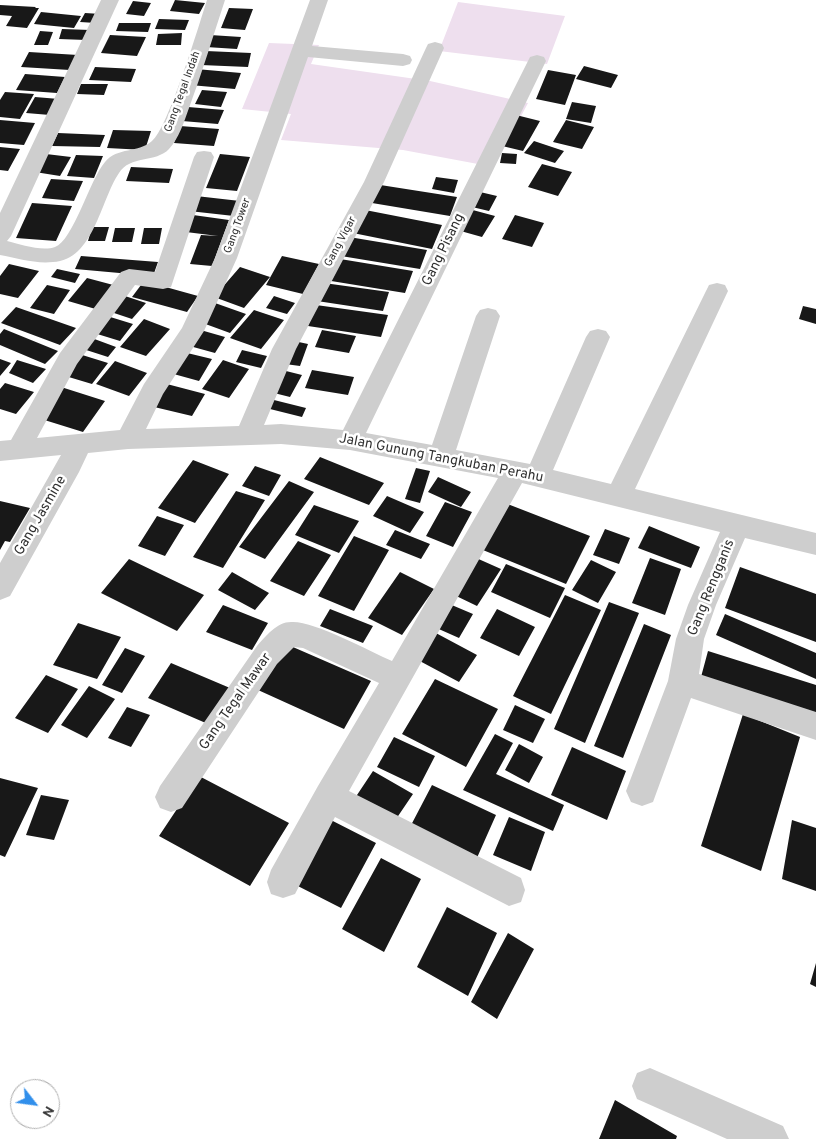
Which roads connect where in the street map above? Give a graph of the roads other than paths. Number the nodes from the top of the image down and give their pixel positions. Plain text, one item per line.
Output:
1 (110, 0) edge
2 (216, 0) edge
3 (319, 0) edge
4 (435, 48) dead end
5 (301, 51) junction
6 (403, 60) dead end
7 (537, 61) dead end
8 (204, 157) dead end
9 (0, 236) edge
10 (0, 248) edge
11 (717, 291) dead end
12 (488, 316) dead end
13 (598, 337) dead end
14 (247, 436) junction
15 (128, 439) junction
16 (350, 440) junction
17 (79, 442) junction
18 (9, 450) edge
19 (441, 456) junction
20 (526, 473) junction
21 (619, 495) junction
22 (737, 524) junction
23 (816, 544) edge
24 (0, 588) edge
25 (398, 678) junction
26 (683, 681) junction
27 (816, 726) edge
28 (642, 791) dead end
29 (329, 796) junction
30 (170, 797) dead end
31 (283, 882) dead end
32 (509, 890) dead end
33 (650, 1086) dead end
34 (770, 1139) edge

1 - 9 street
2 - 10 street, Gang Tegal Indah
3 - 5 street, Gang Tower
4 - 14 street, Gang Vigar
5 - 6 street
5 - 15 street, Gang Tower
7 - 16 street, Gang Pisang
8 - 18 street
11 - 21 street
12 - 19 street
13 - 20 street
14 - 15 street, Jalan Gunung Tangkuban Perahu
14 - 16 street, Jalan Gunung Tangkuban Perahu
15 - 17 street, Jalan Gunung Tangkuban Perahu
16 - 19 street, Jalan Gunung Tangkuban Perahu
17 - 18 street, Jalan Gunung Tangkuban Perahu
17 - 24 street, Gang Jasmine
19 - 20 street, Jalan Gunung Tangkuban Perahu
20 - 21 street, Jalan Gunung Tangkuban Perahu
20 - 25 street
21 - 22 street, Jalan Gunung Tangkuban Perahu
22 - 23 street, Jalan Gunung Tangkuban Perahu
22 - 26 street, Gang Rengganis
25 - 29 street
25 - 30 street, Gang Tegal Mawar
26 - 27 street
26 - 28 street, Gang Rengganis
29 - 31 street
29 - 32 street
33 - 34 street

